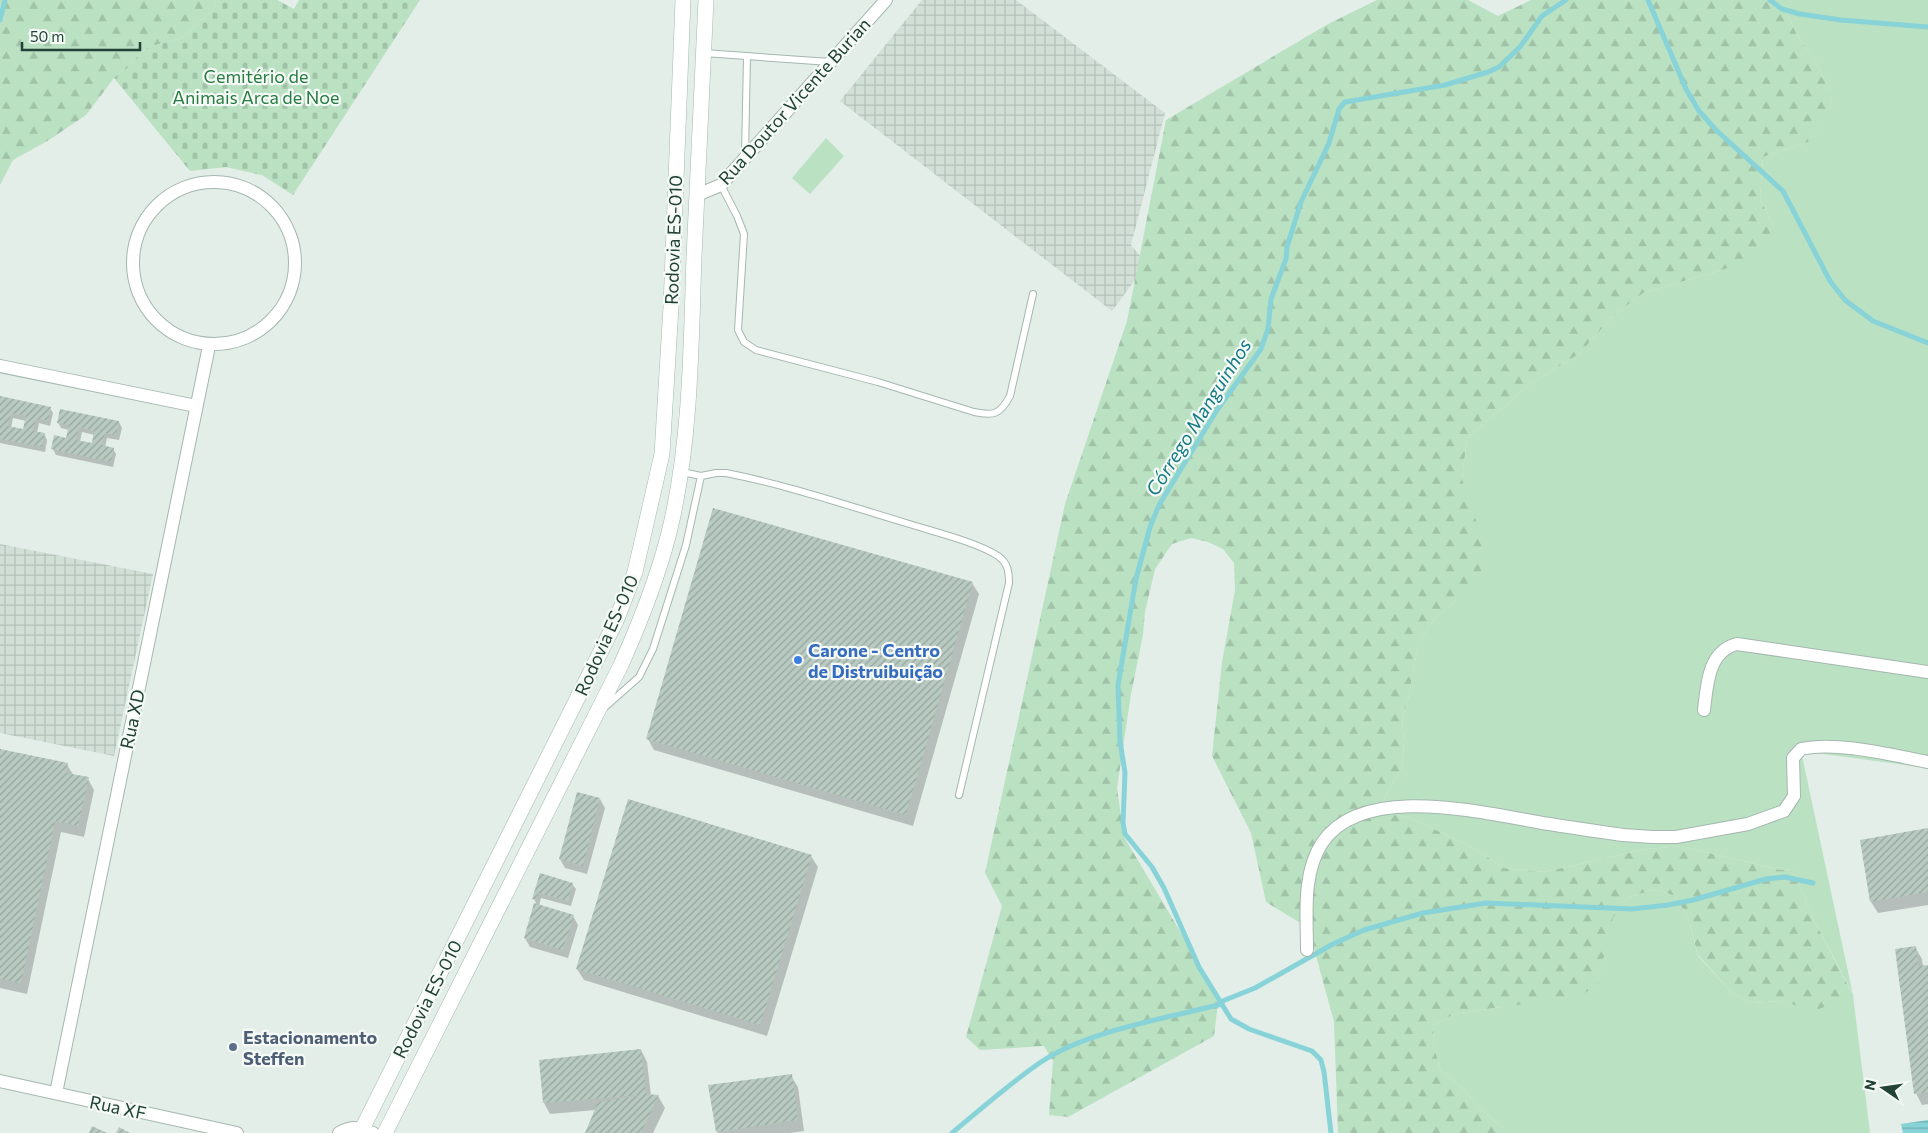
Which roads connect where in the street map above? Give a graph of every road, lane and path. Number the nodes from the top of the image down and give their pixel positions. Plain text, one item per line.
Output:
1 (683, 0) edge
2 (706, 0) edge
3 (886, 0) edge
4 (704, 53) junction
5 (747, 57) junction
6 (830, 62) junction
7 (744, 157) junction
8 (721, 185) junction
9 (697, 195) junction
10 (1033, 294) dead end
11 (209, 346) junction
12 (0, 366) edge
13 (196, 406) junction
14 (681, 472) junction
15 (701, 476) junction
16 (1928, 672) edge
17 (1704, 710) dead end
18 (596, 715) junction
19 (1928, 762) edge
20 (958, 795) dead end
21 (1306, 950) dead end
22 (0, 1081) edge
23 (56, 1093) junction
24 (365, 1131) edge
25 (237, 1133) edge
26 (339, 1133) edge
27 (385, 1133) edge

1 - 24 main road, Rodovia ES-010
2 - 4 main road, Rodovia ES-010
3 - 6 street, Rua Doutor Vicente Burian
4 - 5 lane
4 - 9 main road, Rodovia ES-010
5 - 6 lane
5 - 7 lane
6 - 7 street, Rua Doutor Vicente Burian
7 - 8 street, Rua Doutor Vicente Burian
8 - 9 street, Rua Doutor Vicente Burian
8 - 10 lane
9 - 14 main road, Rodovia ES-010
11 - 11 street
11 - 13 street, Rua XD
12 - 13 street
13 - 23 street, Rua XD
14 - 15 lane
14 - 18 main road, Rodovia ES-010
15 - 18 lane
15 - 20 lane
16 - 17 street
18 - 27 main road, Rodovia ES-010
19 - 21 street
22 - 23 street, Rua XF
23 - 25 street, Rua XF
24 - 26 street

